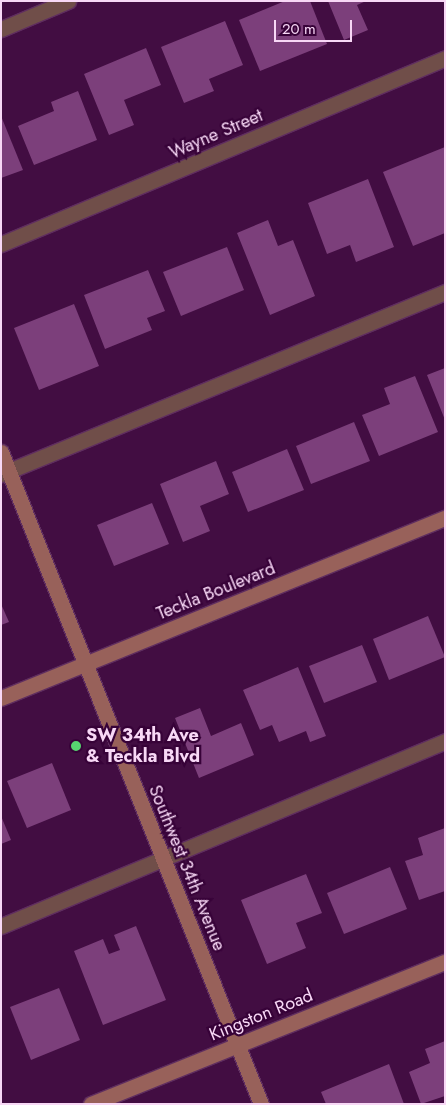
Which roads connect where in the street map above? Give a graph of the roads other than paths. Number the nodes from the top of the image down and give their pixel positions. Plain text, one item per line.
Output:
1 (68, 1) edge
2 (1, 29) edge
3 (445, 58) edge
4 (1, 244) edge
5 (445, 292) edge
6 (1, 452) edge
7 (5, 472) edge
8 (445, 518) edge
9 (86, 664) junction
10 (1, 698) edge
11 (445, 741) edge
12 (164, 860) junction
13 (1, 926) edge
14 (445, 962) edge
15 (238, 1045) junction
16 (91, 1104) edge
17 (261, 1104) edge

1 - 2 street
3 - 4 street, Wayne Street
5 - 7 street
6 - 7 main road, Southwest 34th Avenue
7 - 9 main road, Southwest 34th Avenue
8 - 9 main road, Teckla Boulevard
9 - 10 main road, Teckla Boulevard
9 - 12 main road, Southwest 34th Avenue
11 - 12 street
12 - 13 street
12 - 15 main road, Southwest 34th Avenue
14 - 15 main road, Kingston Road
15 - 16 main road, Kingston Road
15 - 17 main road, Southwest 34th Avenue

